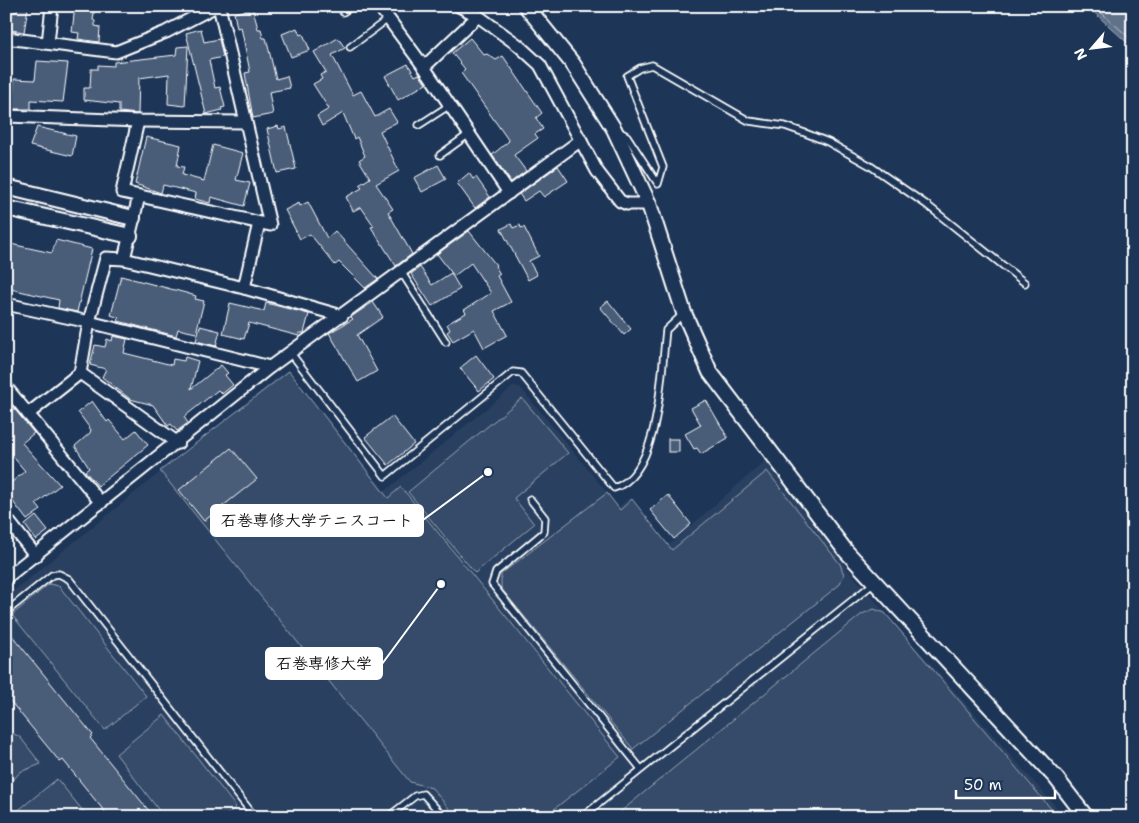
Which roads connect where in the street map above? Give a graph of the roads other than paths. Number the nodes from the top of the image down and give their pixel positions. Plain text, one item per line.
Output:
1 (52, 6) edge
2 (217, 6) edge
3 (352, 6) edge
4 (378, 6) edge
5 (460, 6) edge
6 (526, 6) edge
7 (343, 12) dead end
8 (478, 16) junction
9 (388, 19) junction
10 (6, 38) edge
11 (48, 43) junction
12 (350, 48) dead end
13 (424, 67) junction
14 (450, 105) junction
15 (6, 116) edge
16 (138, 121) junction
17 (245, 122) junction
18 (419, 125) dead end
19 (614, 129) junction
20 (469, 134) junction
21 (581, 140) junction
22 (440, 154) dead end
23 (6, 187) edge
24 (509, 193) junction
25 (139, 196) junction
26 (649, 204) junction
27 (6, 208) edge
28 (134, 218) junction
29 (259, 223) junction
30 (130, 236) junction
31 (124, 259) junction
32 (402, 273) junction
33 (1025, 283) dead end
34 (244, 288) junction
35 (6, 304) edge
36 (684, 313) junction
37 (342, 316) junction
38 (89, 322) junction
39 (446, 342) dead end
40 (290, 352) junction
41 (270, 367) junction
42 (80, 373) junction
43 (6, 387) edge
44 (28, 414) junction
45 (178, 443) junction
46 (530, 500) dead end
47 (101, 503) junction
48 (6, 518) edge
49 (36, 556) junction
50 (6, 578) edge
51 (874, 583) junction
52 (6, 612) edge
53 (641, 769) junction
54 (255, 817) edge
55 (388, 817) edge
56 (444, 817) edge
57 (582, 817) edge
58 (1086, 817) edge

1 - 11 street
2 - 11 street
2 - 17 street
3 - 7 lane
4 - 9 street
5 - 8 street
6 - 19 street
8 - 13 street
8 - 21 street
9 - 12 lane
9 - 13 street
10 - 11 street
13 - 14 street
14 - 18 lane
14 - 20 street
15 - 16 street
16 - 17 street
16 - 25 street
17 - 29 street
19 - 26 street
19 - 33 lane
20 - 22 lane
20 - 24 street
21 - 24 street
21 - 26 street
23 - 28 street
24 - 32 street
25 - 28 street
25 - 29 street
26 - 36 street
27 - 30 street
28 - 30 street
29 - 34 street
30 - 31 street
31 - 34 street
31 - 38 street
32 - 37 street
32 - 39 lane
34 - 37 street
35 - 38 street
36 - 40 lane
36 - 51 street
37 - 40 street
38 - 41 street
38 - 42 street
40 - 41 street
41 - 45 street
42 - 44 street
42 - 45 street
43 - 44 street
44 - 47 street
45 - 47 street
46 - 53 lane
47 - 49 street
48 - 49 street
49 - 50 street
51 - 53 lane
51 - 58 street
52 - 54 lane
53 - 57 lane
55 - 56 lane

